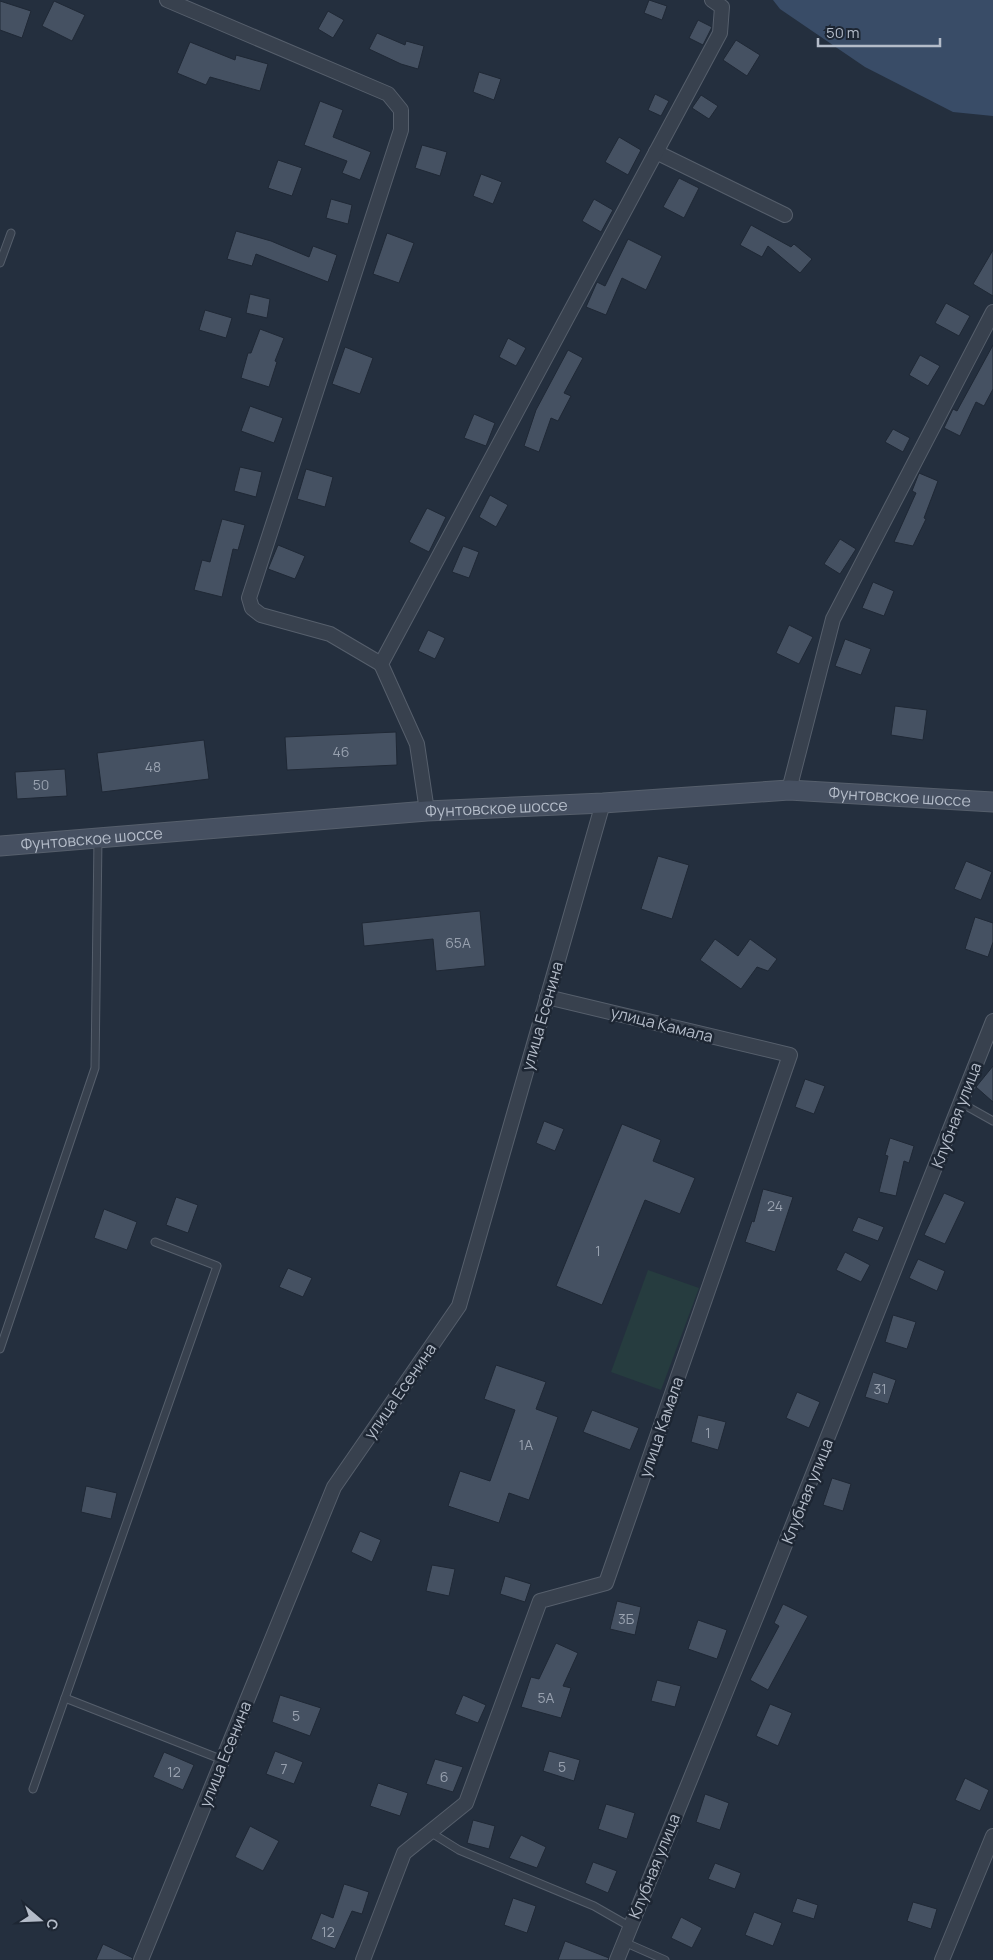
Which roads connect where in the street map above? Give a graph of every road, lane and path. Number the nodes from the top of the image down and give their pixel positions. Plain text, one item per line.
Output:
1 (167, 0) edge
2 (712, 0) edge
3 (182, 2) edge
4 (656, 152) junction
5 (785, 215) dead end
6 (11, 233) dead end
7 (0, 263) edge
8 (993, 312) edge
9 (381, 664) junction
10 (789, 790) junction
11 (993, 802) edge
12 (603, 803) junction
13 (427, 811) junction
14 (98, 838) junction
15 (0, 846) edge
16 (547, 997) junction
17 (993, 1021) edge
18 (961, 1103) junction
19 (993, 1121) edge
20 (155, 1242) dead end
21 (0, 1349) edge
22 (65, 1698) junction
23 (222, 1760) junction
24 (33, 1789) dead end
25 (430, 1832) junction
26 (993, 1836) edge
27 (629, 1926) junction
28 (624, 1942) junction
29 (140, 1960) edge
30 (363, 1960) edge
31 (616, 1960) edge
32 (665, 1960) edge
33 (942, 1960) edge

1 - 3 street
2 - 4 street
3 - 9 street
4 - 5 street
4 - 9 street
6 - 7 lane
8 - 10 street
9 - 13 street
10 - 11 street, Фунтовское шоссе
10 - 12 street, Фунтовское шоссе
12 - 13 street, Фунтовское шоссе
12 - 16 street, улица Есенина
13 - 14 street, Фунтовское шоссе
14 - 15 street, Фунтовское шоссе
14 - 21 lane
16 - 23 street, улица Есенина
16 - 25 street, улица Камала
17 - 18 street, Клубная улица
18 - 19 lane
18 - 27 street, Клубная улица
20 - 22 lane
22 - 23 lane
22 - 24 lane
23 - 29 street, улица Есенина
25 - 27 lane
25 - 30 street, улица Камала
26 - 33 street
27 - 28 street, Клубная улица
28 - 31 street, Клубная улица
28 - 32 lane

